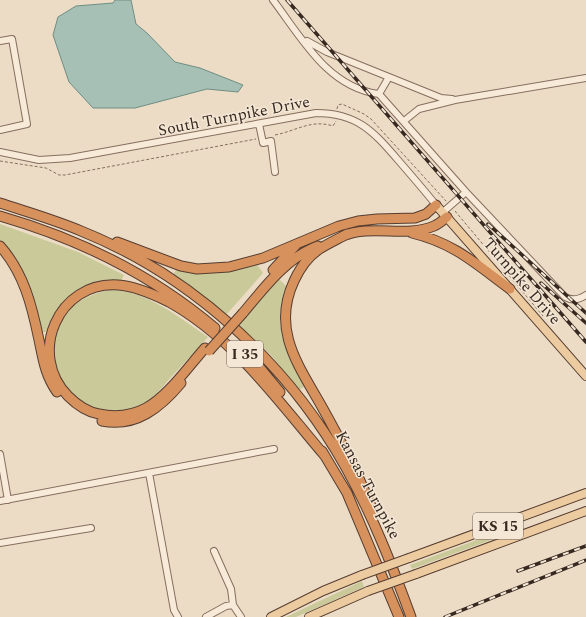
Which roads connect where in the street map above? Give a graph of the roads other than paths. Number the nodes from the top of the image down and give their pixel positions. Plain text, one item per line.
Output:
1 (273, 0) edge
2 (301, 36) junction
3 (0, 41) edge
4 (389, 77) junction
5 (586, 78) edge
6 (379, 94) junction
7 (455, 100) junction
8 (404, 121) junction
9 (259, 124) junction
10 (0, 130) edge
11 (0, 152) edge
12 (275, 172) dead end
13 (466, 192) junction
14 (0, 203) edge
15 (436, 205) junction
16 (445, 215) junction
17 (0, 216) edge
18 (46, 218) junction
19 (408, 232) junction
20 (348, 234) junction
21 (296, 245) junction
22 (0, 246) edge
23 (510, 289) junction
24 (584, 299) edge
25 (240, 312) junction
26 (207, 350) junction
27 (586, 376) edge
28 (274, 449) dead end
29 (0, 454) edge
30 (325, 456) junction
31 (149, 473) junction
32 (586, 493) edge
33 (8, 500) junction
34 (0, 501) edge
35 (586, 511) edge
36 (91, 528) dead end
37 (0, 543) edge
38 (385, 548) junction
39 (214, 551) dead end
40 (233, 605) junction
41 (178, 617) edge
42 (206, 617) edge
43 (241, 617) edge
44 (270, 617) edge
45 (309, 617) edge
46 (398, 617) edge
47 (411, 617) edge

1 - 2 street
2 - 4 street
2 - 6 street
3 - 10 street
4 - 6 street
4 - 7 street
5 - 7 street
6 - 8 street
7 - 8 street
8 - 13 street
9 - 11 street, South Turnpike Drive
9 - 12 street
9 - 15 street, South Turnpike Drive
13 - 16 street
13 - 24 street
14 - 18 highway, Kansas Turnpike / I 35
15 - 16 main road, Turnpike Drive
15 - 21 highway
16 - 19 highway
16 - 23 main road, Turnpike Drive
17 - 30 highway, Kansas Turnpike / I 35
18 - 21 highway
18 - 38 highway, Kansas Turnpike / I 35
19 - 20 highway
19 - 23 highway
20 - 25 highway
20 - 38 highway
21 - 25 highway
22 - 26 highway
23 - 27 main road, Turnpike Drive
25 - 26 highway, bridge
26 - 30 highway
28 - 31 street
29 - 33 street
30 - 46 highway, Kansas Turnpike / I 35
31 - 33 street
31 - 41 street
32 - 44 main road, KS 15, bridge
33 - 34 street
35 - 45 main road, KS 15, bridge
36 - 37 street
38 - 47 highway, Kansas Turnpike / I 35
39 - 40 street
40 - 42 street
40 - 43 street

